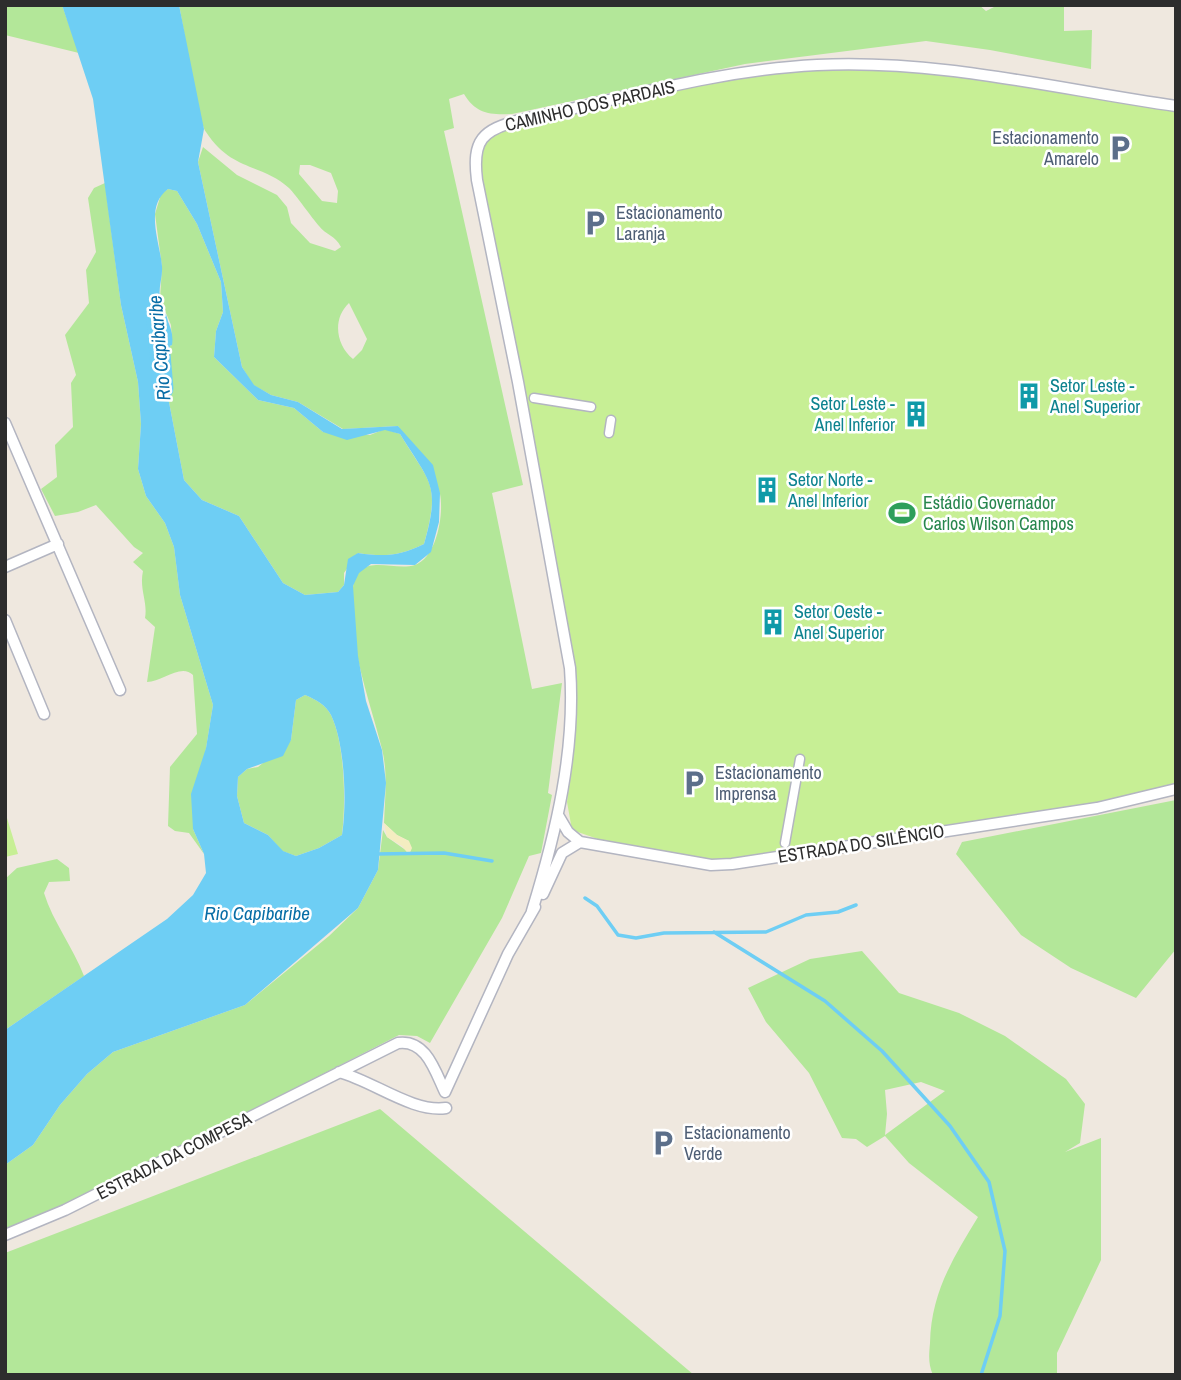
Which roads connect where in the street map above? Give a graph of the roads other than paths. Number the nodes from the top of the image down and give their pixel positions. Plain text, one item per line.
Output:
1 (1176, 106) edge
2 (534, 398) dead end
3 (591, 407) dead end
4 (611, 420) dead end
5 (5, 423) edge
6 (609, 433) dead end
7 (58, 544) junction
8 (5, 567) edge
9 (5, 620) edge
10 (120, 690) dead end
11 (44, 714) dead end
12 (800, 759) dead end
13 (1176, 789) edge
14 (558, 816) junction
15 (580, 842) junction
16 (785, 844) dead end
17 (532, 911) junction
18 (339, 1072) junction
19 (446, 1108) dead end
20 (5, 1235) edge

1 - 14 street, CAMINHO DOS PARDAIS
2 - 3 street
4 - 6 street
5 - 7 street
7 - 8 street
7 - 10 street
9 - 11 street
12 - 16 street
13 - 15 street, ESTRADA DO SILÊNCIO
14 - 15 street
14 - 17 street
15 - 17 street
17 - 18 street, ESTRADA DA COMPESA
18 - 19 street
18 - 20 street, ESTRADA DA COMPESA

